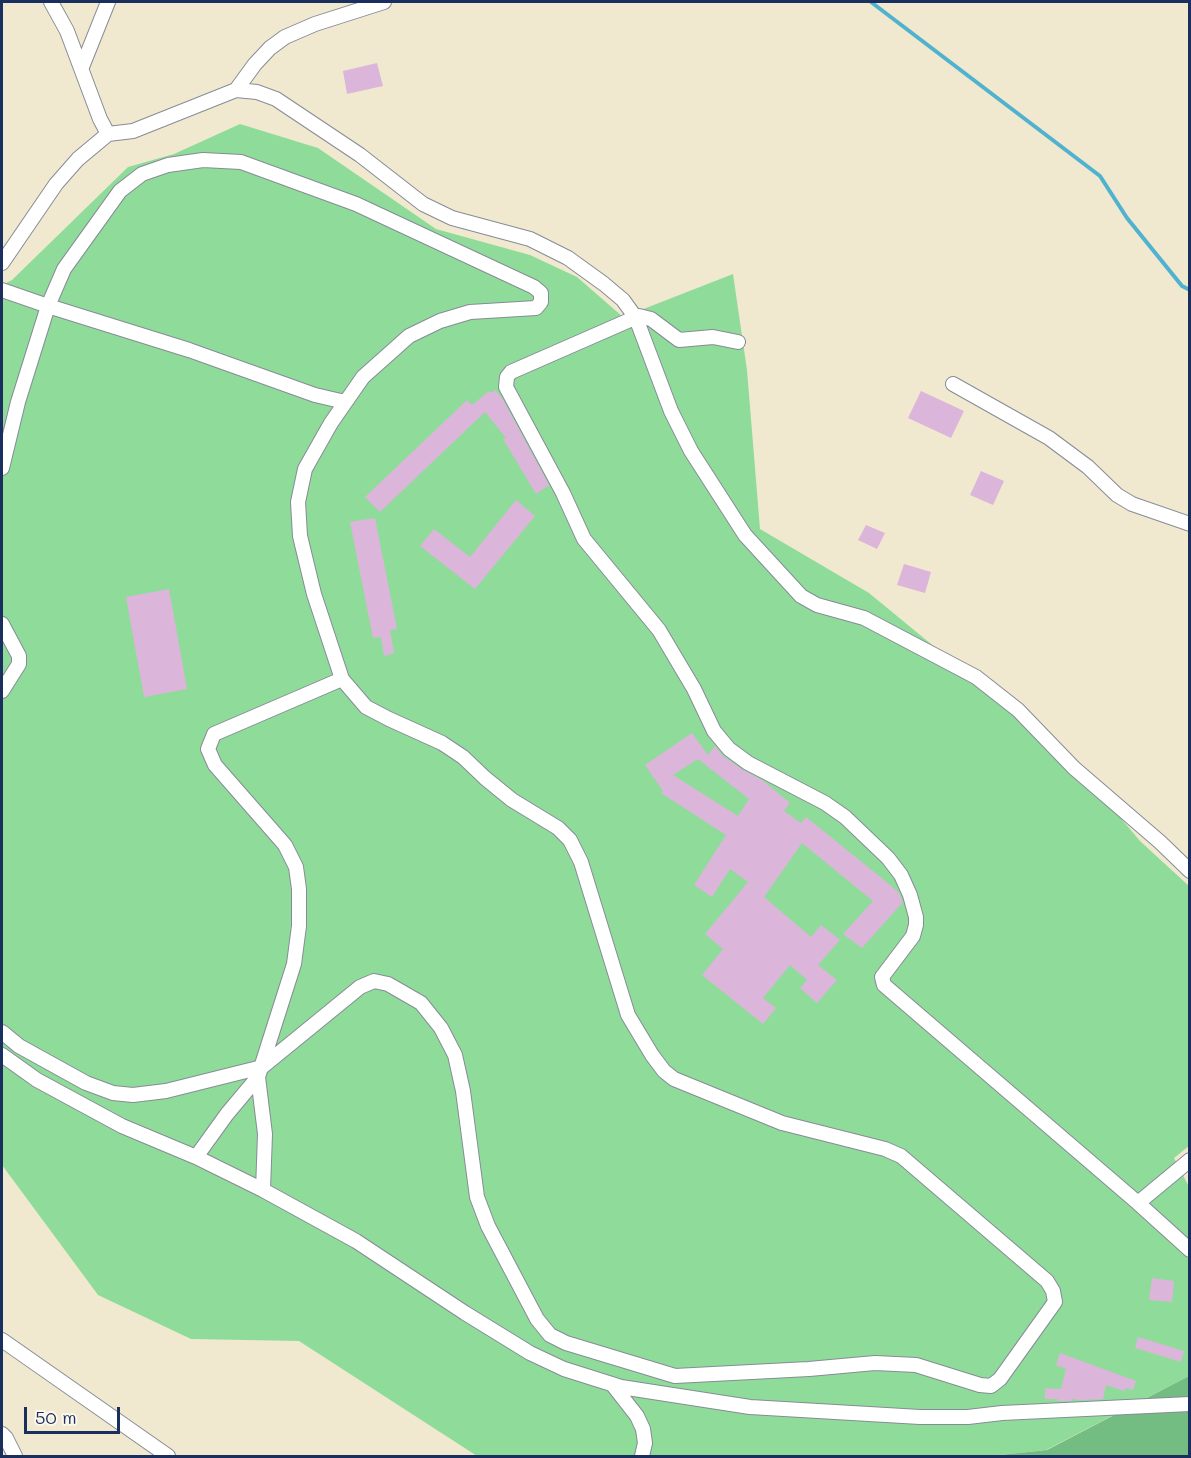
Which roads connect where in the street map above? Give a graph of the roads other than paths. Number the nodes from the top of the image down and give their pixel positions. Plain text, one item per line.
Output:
1 (51, 2) edge
2 (108, 2) edge
3 (384, 2) edge
4 (82, 67) junction
5 (236, 90) junction
6 (108, 134) junction
7 (2, 263) edge
8 (2, 290) edge
9 (48, 306) junction
10 (636, 318) junction
11 (738, 342) dead end
12 (953, 384) dead end
13 (345, 402) junction
14 (2, 468) edge
15 (1190, 524) edge
16 (2, 624) edge
17 (342, 679) junction
18 (2, 691) edge
19 (1190, 872) edge
20 (2, 1032) edge
21 (2, 1055) edge
22 (260, 1072) junction
23 (196, 1157) junction
24 (1190, 1160) edge
25 (263, 1190) junction
26 (1138, 1203) junction
27 (1190, 1250) edge
28 (2, 1341) edge
29 (612, 1384) junction
30 (1190, 1404) edge
31 (2, 1434) edge
32 (15, 1456) edge
33 (168, 1456) edge
34 (642, 1456) edge

1 - 4 street
2 - 4 street
3 - 5 street
4 - 6 street
5 - 6 street
5 - 10 street
6 - 7 street
8 - 9 street
9 - 13 street
9 - 13 street
9 - 14 street
10 - 11 street
10 - 19 street
10 - 26 street
12 - 15 street
13 - 17 street
16 - 18 street
17 - 22 street
17 - 22 street
20 - 22 street
21 - 23 street
22 - 23 street
22 - 25 street
23 - 25 street
24 - 26 street
25 - 29 street
26 - 27 street
28 - 33 street
29 - 30 street
29 - 34 street
31 - 32 street

